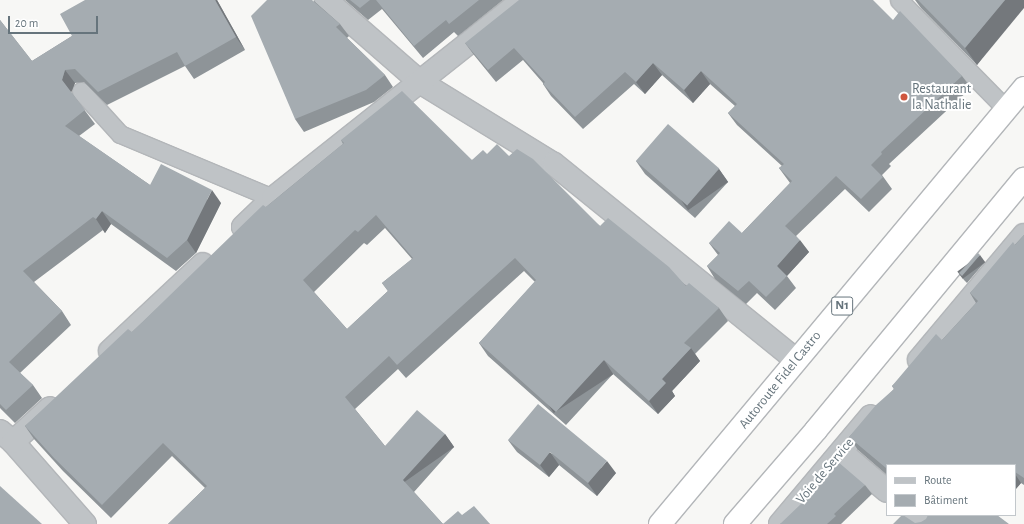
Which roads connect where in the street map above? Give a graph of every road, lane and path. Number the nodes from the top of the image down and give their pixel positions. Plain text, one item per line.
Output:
1 (326, 0) edge
2 (523, 0) edge
3 (899, 0) edge
4 (420, 82) junction
5 (1024, 88) edge
6 (81, 91) edge
7 (1006, 109) junction
8 (1024, 179) edge
9 (273, 198) junction
10 (1024, 235) edge
11 (796, 360) junction
12 (94, 366) edge
13 (907, 374) edge
14 (65, 394) edge
15 (886, 398) edge
16 (6, 437) edge
17 (841, 452) junction
18 (886, 490) edge
19 (916, 516) edge
20 (85, 524) edge
21 (660, 524) edge
22 (735, 524) edge
23 (780, 524) edge
24 (926, 524) edge

1 - 4 street
2 - 4 street
3 - 7 lane
4 - 9 street
4 - 11 street
5 - 7 highway, Autoroute Fidel Castro / N1
6 - 9 lane
7 - 11 highway, Autoroute Fidel Castro / N1
8 - 22 highway
9 - 12 street
10 - 13 street
11 - 21 highway, Autoroute Fidel Castro / N1
14 - 16 street
15 - 17 street, Voie de Service
16 - 20 street
17 - 18 street
17 - 23 street, Voie de Service
19 - 24 street

